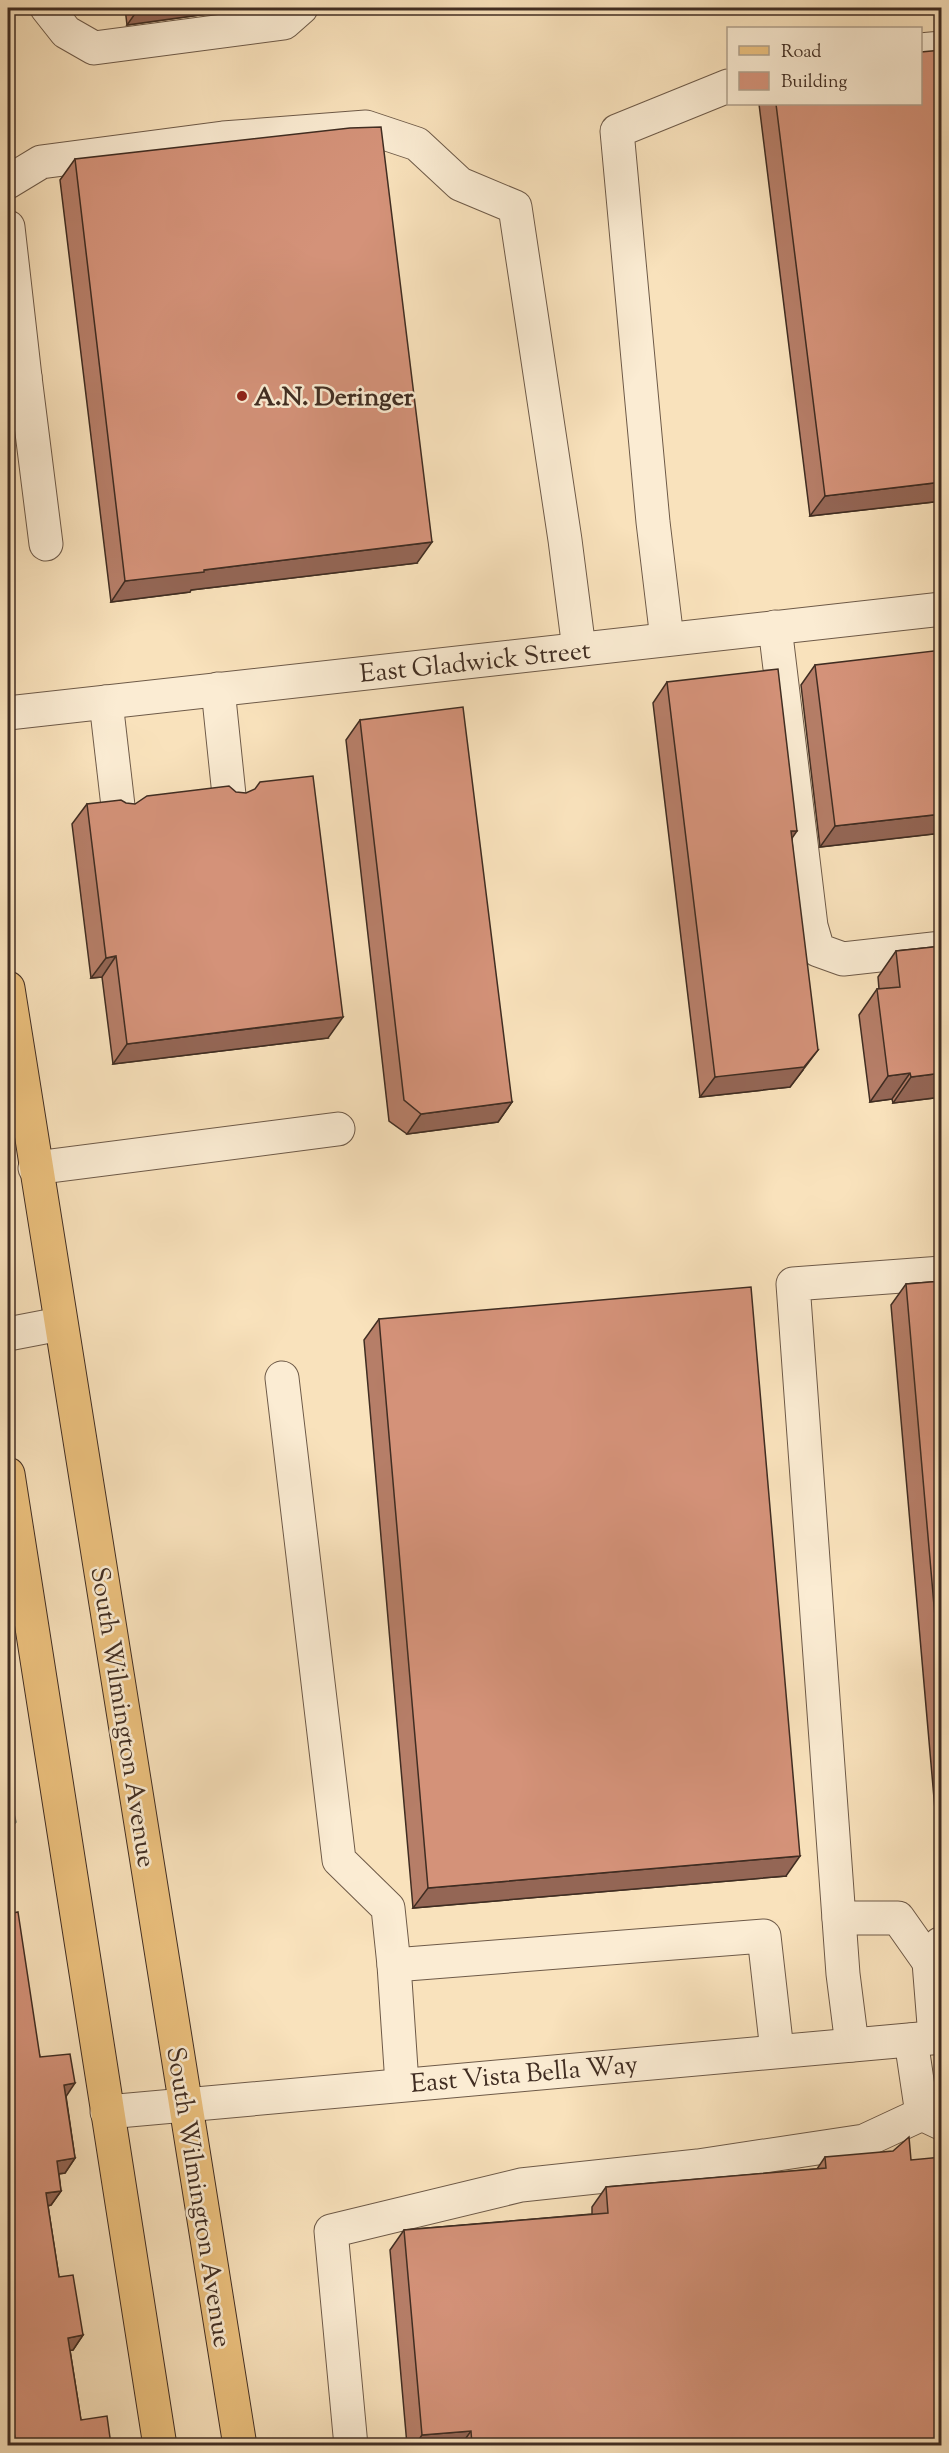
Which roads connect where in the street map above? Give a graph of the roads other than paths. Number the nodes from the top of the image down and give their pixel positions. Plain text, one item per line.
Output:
1 (47, 8) edge
2 (301, 8) edge
3 (942, 48) edge
4 (922, 50) edge
5 (727, 87) edge
6 (8, 182) edge
7 (8, 227) edge
8 (16, 378) edge
9 (46, 543) dead end
10 (942, 609) edge
11 (775, 627) junction
12 (667, 639) junction
13 (579, 649) junction
14 (218, 690) junction
15 (106, 702) junction
16 (8, 713) edge
17 (229, 795) edge
18 (118, 806) edge
19 (942, 948) edge
20 (8, 988) edge
21 (338, 1129) dead end
22 (35, 1168) junction
23 (942, 1273) edge
24 (60, 1324) junction
25 (8, 1334) edge
26 (282, 1378) dead end
27 (8, 1474) edge
28 (839, 1918) junction
29 (935, 1952) edge
30 (394, 1965) junction
31 (929, 2038) edge
32 (852, 2045) junction
33 (777, 2051) junction
34 (402, 2084) junction
35 (185, 2103) junction
36 (106, 2112) junction
37 (932, 2119) edge
38 (160, 2445) edge
39 (240, 2445) edge
40 (351, 2445) edge

1 - 2 street
3 - 4 street
5 - 12 street
6 - 13 street
7 - 8 street
8 - 9 street
10 - 11 street, East Gladwick Street
11 - 12 street, East Gladwick Street
11 - 19 street
12 - 13 street, East Gladwick Street
13 - 14 street, East Gladwick Street
14 - 15 street, East Gladwick Street
14 - 17 street
15 - 16 street, East Gladwick Street
15 - 18 street
20 - 22 main road, South Wilmington Avenue
21 - 22 street
22 - 24 main road, South Wilmington Avenue
23 - 28 street
24 - 25 street
24 - 35 main road, South Wilmington Avenue
26 - 30 street
27 - 36 main road
28 - 29 street
28 - 32 street
29 - 31 street
30 - 33 street
30 - 34 street
31 - 32 street, East Vista Bella Way
31 - 37 street
32 - 33 street, East Vista Bella Way
33 - 34 street, East Vista Bella Way
34 - 35 street, East Vista Bella Way
35 - 36 street, East Vista Bella Way
35 - 39 main road, South Wilmington Avenue
36 - 38 main road
37 - 40 street

